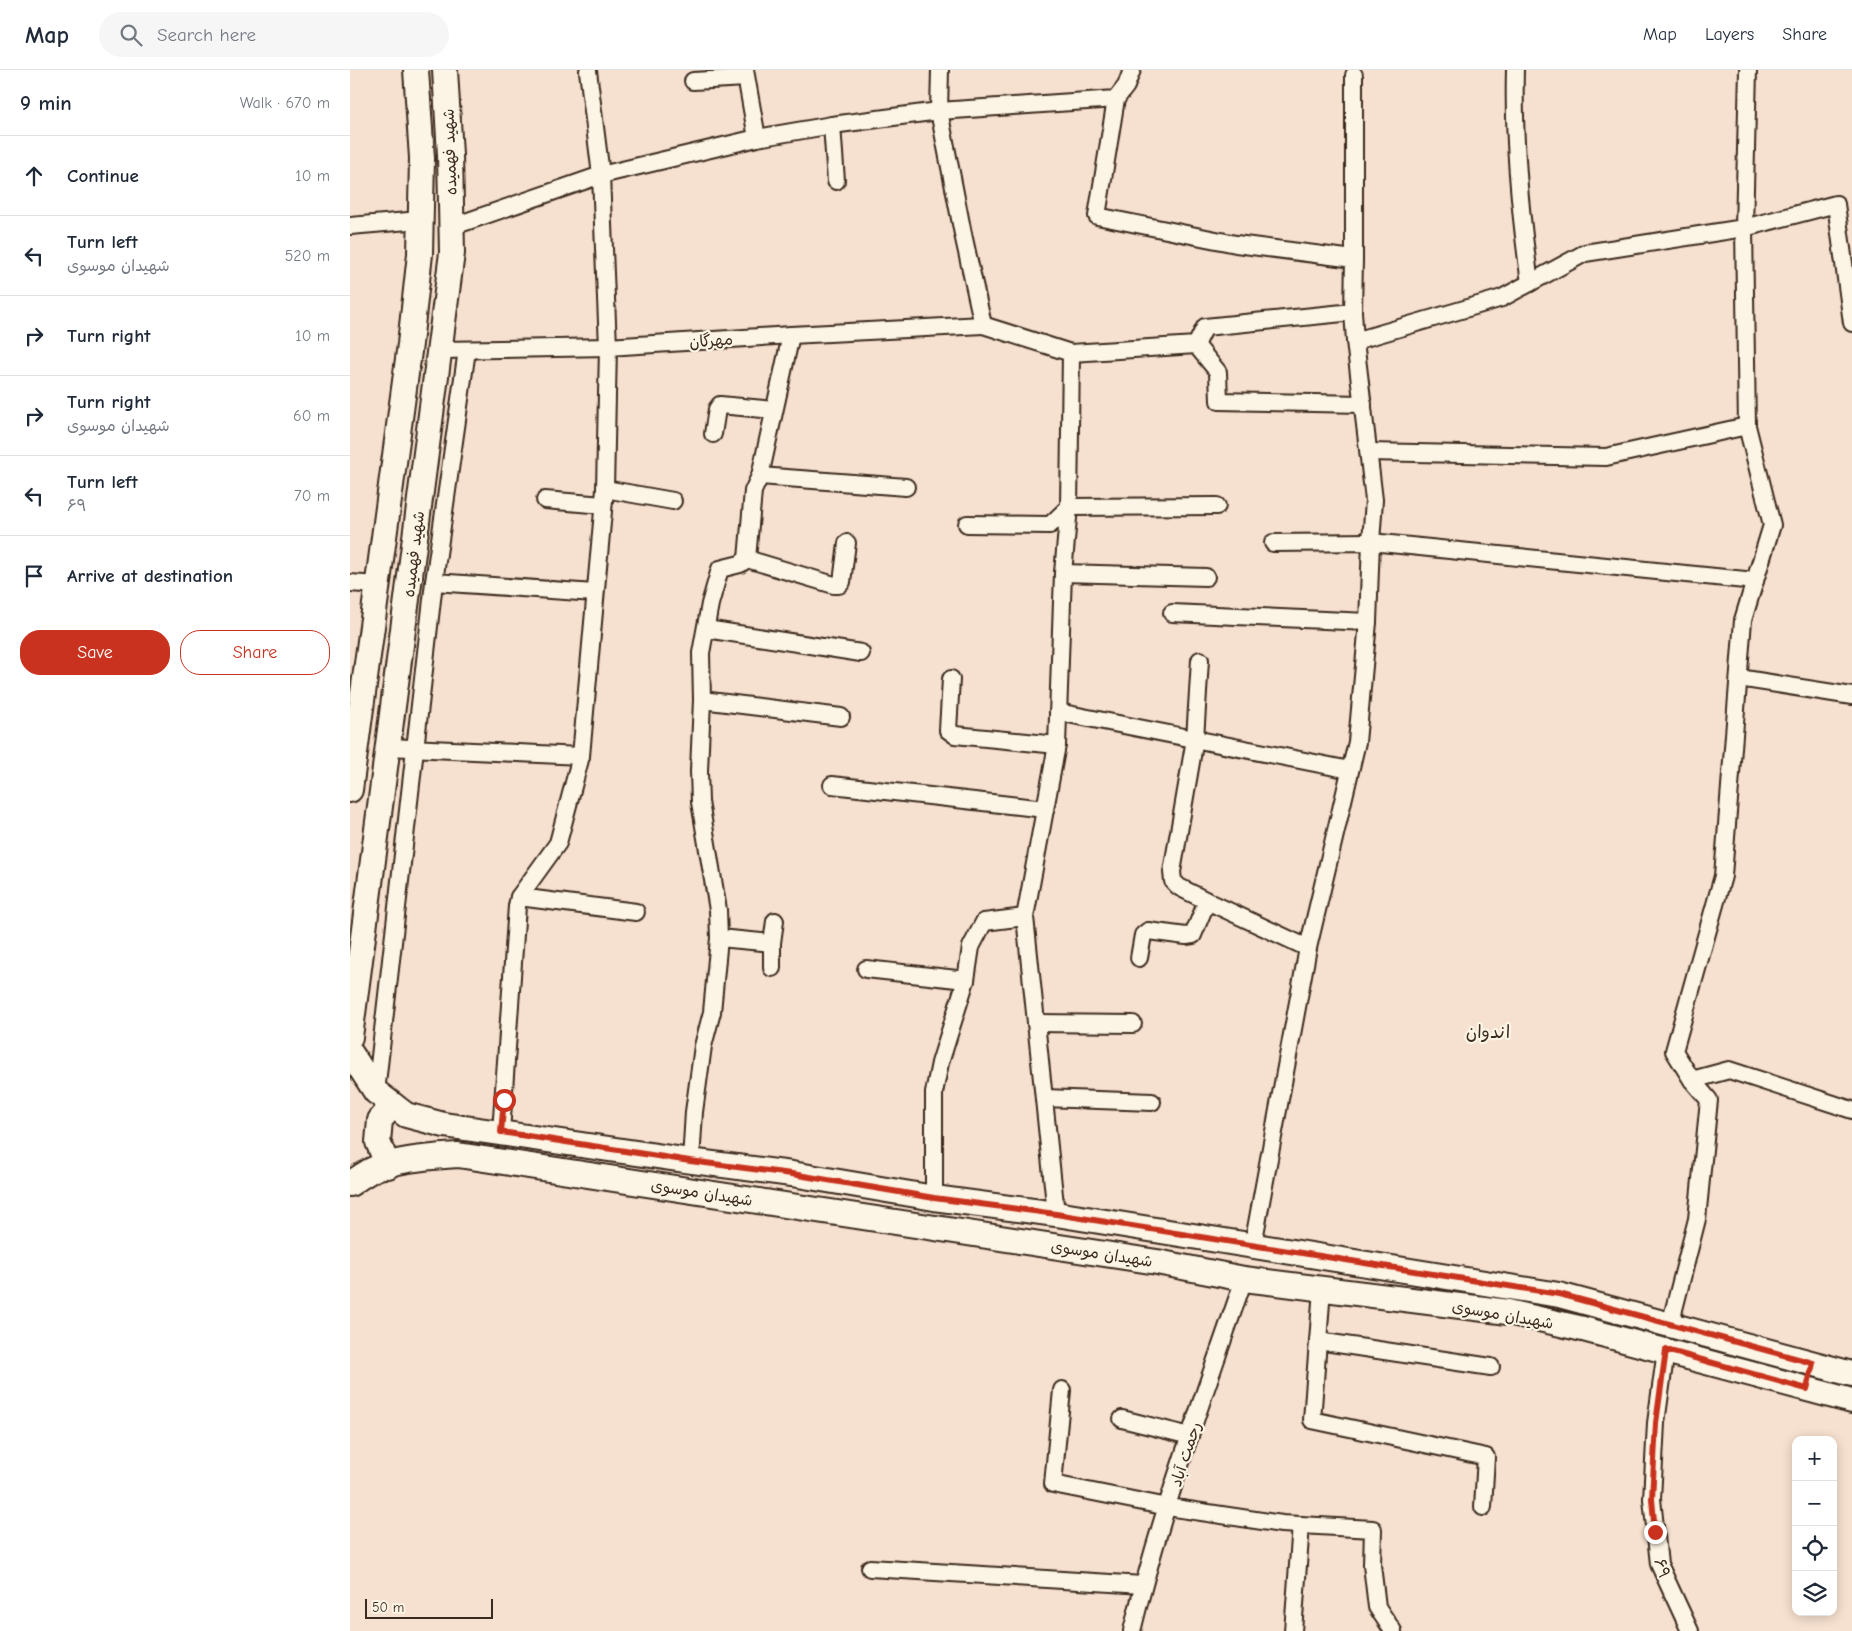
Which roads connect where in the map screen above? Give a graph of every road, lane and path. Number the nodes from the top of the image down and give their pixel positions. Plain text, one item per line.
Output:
1 (416, 70) edge
2 (445, 70) edge
3 (940, 70) edge
4 (1132, 70) edge
5 (1515, 70) edge
6 (1748, 70) edge
7 (588, 71) dead end
8 (746, 74) edge
9 (1354, 75) dead end
10 (693, 81) dead end
11 (1116, 100) junction
12 (939, 111) junction
13 (832, 125) junction
14 (757, 138) junction
15 (601, 175) junction
16 (836, 181) dead end
17 (420, 220) junction
18 (350, 226) edge
19 (452, 227) junction
20 (1744, 228) junction
21 (1354, 259) junction
22 (1530, 283) junction
23 (1353, 312) junction
24 (1852, 323) edge
25 (983, 325) junction
26 (791, 334) junction
27 (1355, 341) junction
28 (1196, 345) junction
29 (608, 347) junction
30 (440, 350) junction
31 (467, 350) junction
32 (1071, 353) junction
33 (1363, 404) junction
34 (774, 410) junction
35 (1747, 426) junction
36 (713, 434) dead end
37 (1369, 452) junction
38 (760, 476) junction
39 (391, 478) junction
40 (422, 481) junction
41 (906, 487) dead end
42 (604, 497) junction
43 (544, 500) dead end
44 (673, 501) dead end
45 (1217, 506) dead end
46 (1069, 507) junction
47 (385, 524) junction
48 (967, 524) dead end
49 (416, 527) junction
50 (1371, 542) junction
51 (847, 543) dead end
52 (1273, 543) dead end
53 (747, 559) junction
54 (1063, 573) junction
55 (1206, 577) dead end
56 (1756, 581) junction
57 (434, 582) junction
58 (350, 583) edge
59 (377, 585) junction
60 (595, 593) junction
61 (1172, 613) dead end
62 (1368, 622) junction
63 (706, 629) junction
64 (861, 653) dead end
65 (1200, 660) dead end
66 (1739, 678) junction
67 (951, 679) dead end
68 (1852, 696) edge
69 (702, 700) junction
70 (1058, 712) junction
71 (841, 717) dead end
72 (1195, 739) junction
73 (1056, 746) junction
74 (389, 747) junction
75 (414, 748) junction
76 (581, 756) junction
77 (1350, 770) junction
78 (832, 785) dead end
79 (350, 790) edge
80 (1045, 809) junction
81 (519, 897) junction
82 (1207, 901) junction
83 (636, 912) dead end
84 (1025, 918) junction
85 (775, 921) dead end
86 (719, 938) junction
87 (772, 943) junction
88 (1308, 948) junction
89 (1139, 958) dead end
90 (772, 968) dead end
91 (866, 969) dead end
92 (966, 980) junction
93 (1036, 1023) junction
94 (1133, 1024) dead end
95 (350, 1037) edge
96 (350, 1052) edge
97 (1692, 1080) junction
98 (385, 1098) junction
99 (1044, 1098) junction
100 (1152, 1102) dead end
101 (1852, 1110) edge
102 (501, 1132) junction
103 (690, 1161) junction
104 (388, 1166) junction
105 (350, 1184) edge
106 (934, 1198) junction
107 (1056, 1214) junction
108 (1252, 1245) junction
109 (1244, 1279) junction
110 (1322, 1289) junction
111 (1670, 1325) junction
112 (1318, 1341) junction
113 (1666, 1350) junction
114 (1813, 1363) junction
115 (1491, 1367) dead end
116 (1852, 1374) edge
117 (1807, 1389) junction
118 (1062, 1390) dead end
119 (1852, 1401) edge
120 (1122, 1419) dead end
121 (1190, 1436) junction
122 (1168, 1507) junction
123 (1483, 1507) dead end
124 (1301, 1525) junction
125 (870, 1568) dead end
126 (1143, 1585) junction
127 (1132, 1631) edge
128 (1293, 1631) edge
129 (1393, 1631) edge
130 (1690, 1631) edge

1 - 17 street, شهید فهمیده
2 - 19 street, شهید فهمیده
3 - 12 street
4 - 11 street
5 - 22 street
6 - 20 street
7 - 15 street
8 - 10 street
8 - 14 street
9 - 21 street
11 - 12 street
11 - 21 street
12 - 13 street
12 - 25 street
13 - 14 street
13 - 16 street
14 - 15 street
15 - 19 street
15 - 29 street
17 - 18 street
17 - 39 street, شهید فهمیده
19 - 30 street, شهید فهمیده
20 - 22 street
20 - 24 street
20 - 35 street
21 - 23 street
22 - 27 street
23 - 27 street
23 - 28 street
25 - 26 street, مهرگان
25 - 32 street
26 - 29 street, مهرگان
26 - 34 street
27 - 33 street
28 - 32 street
28 - 33 street
29 - 31 street, مهرگان
29 - 42 street
30 - 31 street, مهرگان
30 - 40 street, شهید فهمیده
31 - 57 street
32 - 46 street
33 - 37 street
34 - 36 street
34 - 38 street
35 - 37 street
35 - 56 street
37 - 50 street
38 - 41 street
38 - 53 street
39 - 40 street
39 - 47 street, شهید فهمیده
40 - 49 street, شهید فهمیده
42 - 43 street
42 - 44 street
42 - 60 street
45 - 46 street
46 - 48 street
46 - 54 street
47 - 49 street
47 - 59 street, شهید فهمیده
49 - 74 street, شهید فهمیده
50 - 52 street
50 - 56 street
50 - 62 street
51 - 53 street
53 - 63 street
54 - 55 street
54 - 70 street
56 - 66 street
57 - 60 street
57 - 75 street
58 - 59 street
59 - 79 street, شهید فهمیده
60 - 76 street
61 - 62 street
62 - 77 street
63 - 64 street
63 - 69 street
65 - 72 street
66 - 68 street
66 - 97 street
67 - 73 street
69 - 71 street
69 - 86 street
70 - 72 street
70 - 73 street
72 - 77 street
72 - 82 street
73 - 80 street
74 - 75 street
74 - 95 street, شهید فهمیده
75 - 76 street
75 - 98 street
76 - 81 street
77 - 88 street
78 - 80 street
80 - 84 street
81 - 83 street
81 - 102 street
82 - 88 street
82 - 89 street
84 - 92 street
84 - 93 street
85 - 87 street
86 - 87 street
86 - 103 street
87 - 90 street
88 - 108 street
91 - 92 street
92 - 106 street
93 - 94 street
93 - 99 street
96 - 98 street, شهیدان موسوی
97 - 101 street
97 - 111 street
98 - 102 street, شهیدان موسوی
98 - 104 street
99 - 100 street
99 - 107 street
102 - 103 street, شهیدان موسوی
103 - 106 street, شهیدان موسوی
104 - 105 street, شهیدان موسوی
104 - 109 street, شهیدان موسوی
106 - 107 street, شهیدان موسوی
107 - 108 street, شهیدان موسوی
108 - 111 street, شهیدان موسوی
109 - 110 street, شهیدان موسوی
109 - 121 street, رحمت آباد
110 - 112 street
110 - 113 street, شهیدان موسوی
111 - 114 street, شهیدان موسوی
112 - 115 street
112 - 123 street
113 - 117 street, شهیدان موسوی
113 - 130 street, ۶۹
114 - 116 street, شهیدان موسوی
114 - 117 street
117 - 119 street, شهیدان موسوی
118 - 122 street
120 - 121 street
121 - 122 street, رحمت آباد
122 - 124 street
122 - 126 street, رحمت آباد
124 - 128 street
124 - 129 street
125 - 126 street
126 - 127 street, رحمت آباد

